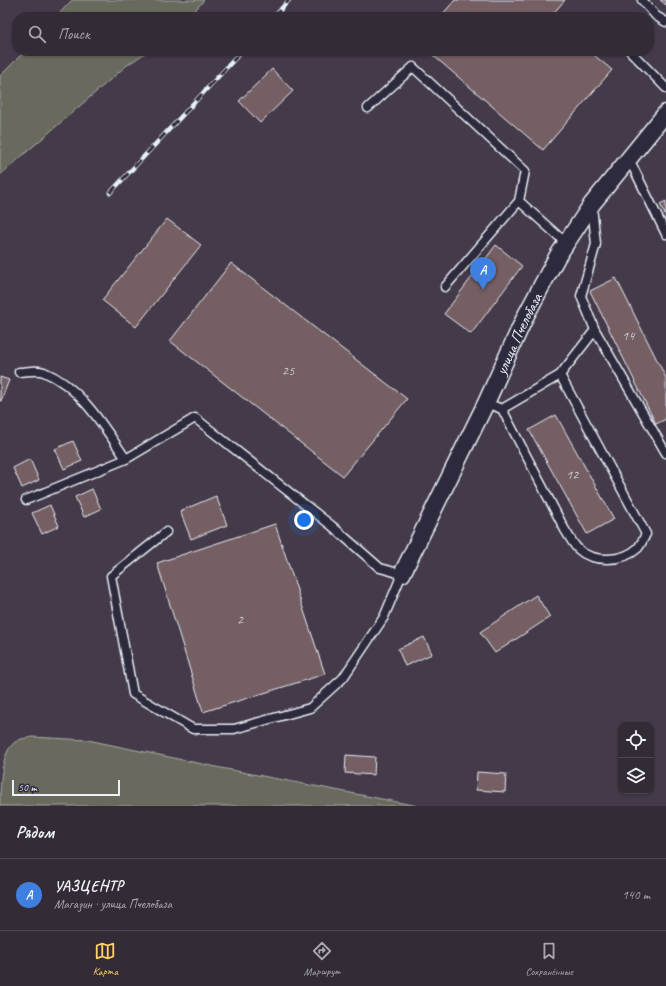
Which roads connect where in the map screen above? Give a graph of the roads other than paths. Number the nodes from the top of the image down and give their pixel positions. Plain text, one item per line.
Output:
1 (642, 0) edge
2 (652, 12) edge
3 (654, 14) edge
4 (666, 22) edge
5 (635, 56) edge
6 (666, 88) edge
7 (368, 108) dead end
8 (666, 113) edge
9 (629, 159) junction
10 (519, 201) junction
11 (592, 204) junction
12 (666, 234) edge
13 (566, 243) junction
14 (445, 287) dead end
15 (595, 330) junction
16 (19, 372) dead end
17 (560, 375) junction
18 (486, 403) junction
19 (502, 409) junction
20 (666, 453) edge
21 (126, 459) junction
22 (26, 500) dead end
23 (166, 532) dead end
24 (402, 574) junction

1 - 2 lane
3 - 4 lane
5 - 6 lane
7 - 10 lane
8 - 9 street, улица Пчелобаза
9 - 11 street, улица Пчелобаза
9 - 12 lane
10 - 13 lane
10 - 14 lane
11 - 13 street, улица Пчелобаза
11 - 15 lane
13 - 18 street, улица Пчелобаза
15 - 17 lane
15 - 20 lane
16 - 21 lane
17 - 19 lane
17 - 19 lane
18 - 19 lane
18 - 24 street, улица Пчелобаза
21 - 22 lane
21 - 24 lane
23 - 24 lane

